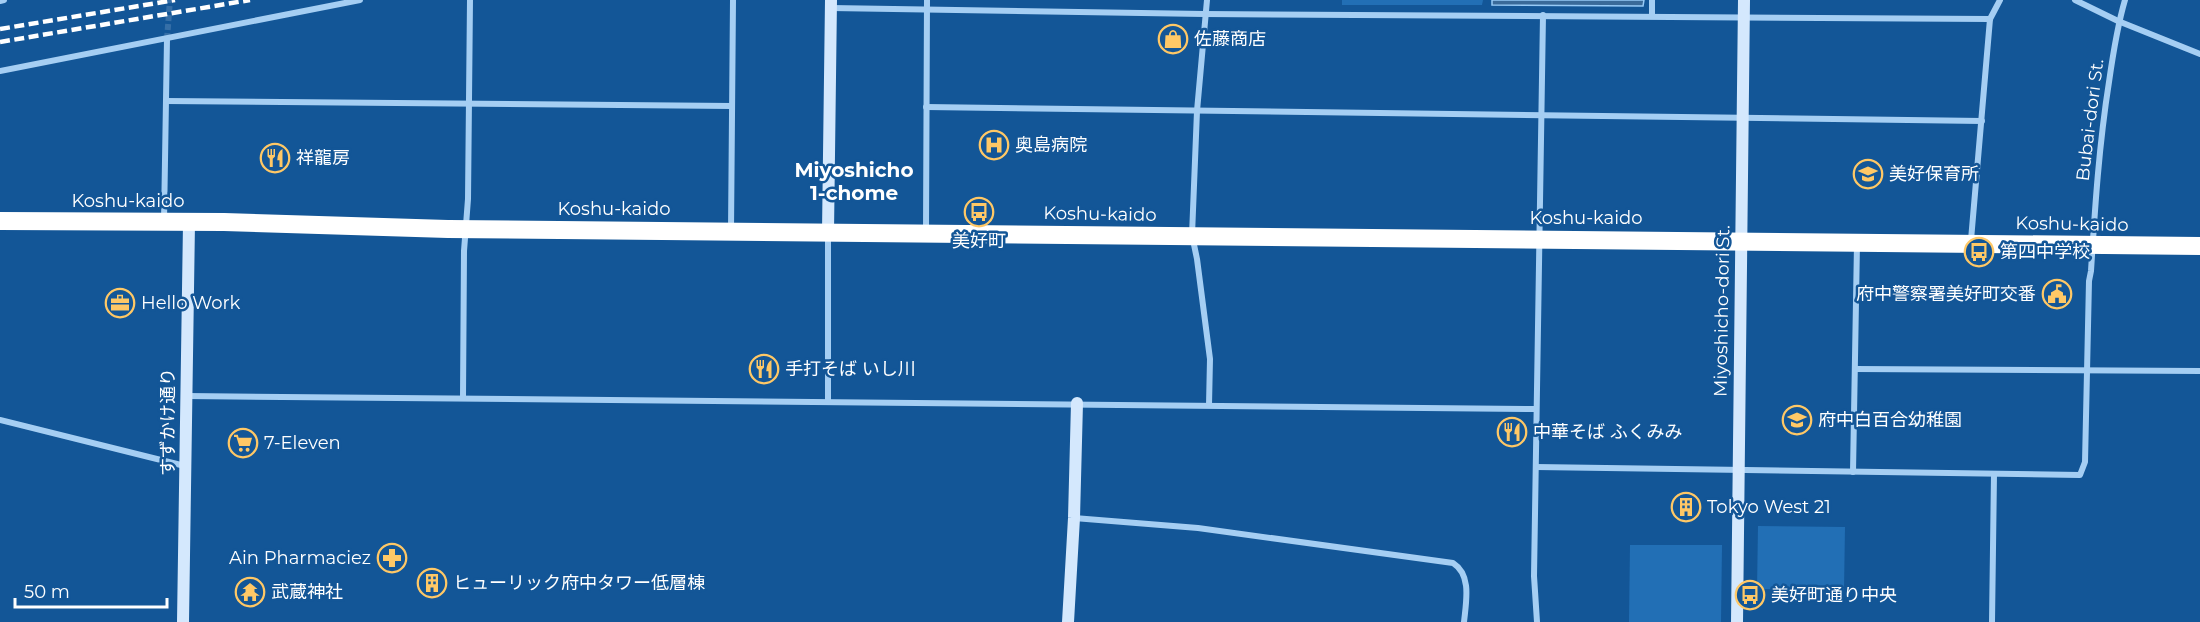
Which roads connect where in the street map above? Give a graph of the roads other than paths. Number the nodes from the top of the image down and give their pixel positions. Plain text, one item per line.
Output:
1 (360, 0) edge
2 (470, 0) edge
3 (733, 0) edge
4 (927, 0) edge
5 (1207, 0) edge
6 (1652, 0) edge
7 (1744, 0) edge
8 (2000, 0) edge
9 (2075, 0) edge
10 (2126, 0) edge
11 (831, 4) edge
12 (927, 8) junction
13 (1204, 14) junction
14 (1543, 15) junction
15 (1652, 16) junction
16 (1743, 17) junction
17 (1990, 19) junction
18 (2118, 21) junction
19 (167, 39) junction
20 (2200, 54) edge
21 (0, 71) edge
22 (166, 101) junction
23 (468, 103) junction
24 (732, 106) junction
25 (926, 107) junction
26 (1197, 111) junction
27 (1540, 115) junction
28 (1742, 117) junction
29 (1982, 121) junction
30 (0, 221) edge
31 (164, 223) junction
32 (189, 223) junction
33 (466, 229) junction
34 (731, 231) junction
35 (828, 232) junction
36 (926, 233) junction
37 (1192, 235) junction
38 (1538, 239) junction
39 (1741, 240) junction
40 (1857, 242) junction
41 (1971, 244) junction
42 (2093, 245) junction
43 (2200, 246) edge
44 (1855, 369) junction
45 (2086, 371) junction
46 (2200, 371) edge
47 (186, 396) junction
48 (463, 398) junction
49 (828, 402) junction
50 (1077, 403) junction
51 (1209, 405) junction
52 (1536, 409) junction
53 (0, 420) edge
54 (186, 466) junction
55 (1536, 467) junction
56 (1738, 470) junction
57 (1852, 471) junction
58 (1994, 474) junction
59 (1074, 518) junction
60 (183, 622) edge
61 (1068, 622) edge
62 (1464, 622) edge
63 (1537, 622) edge
64 (1737, 622) edge
65 (1992, 622) edge

1 - 19 street
2 - 23 street
3 - 24 street
4 - 12 street
5 - 13 street
6 - 15 street
7 - 16 street, Miyoshicho-dori St.
8 - 17 street
9 - 18 street
10 - 18 street, Bubai-dori St.
11 - 12 street
11 - 35 street
12 - 13 street
12 - 25 street
13 - 14 street
13 - 26 street
14 - 15 street
14 - 27 street
15 - 16 street
16 - 17 street
16 - 28 street, Miyoshicho-dori St.
17 - 29 street
18 - 20 street
18 - 42 street, Bubai-dori St.
19 - 21 street
19 - 22 street
22 - 23 street
22 - 31 street
23 - 24 street
23 - 33 street
24 - 34 street
25 - 26 street
25 - 36 street
26 - 27 street
26 - 37 street
27 - 28 street
27 - 38 street
28 - 29 street
28 - 39 street, Miyoshicho-dori St.
29 - 41 street
30 - 31 highway, Koshu-kaido
31 - 32 highway, Koshu-kaido
32 - 33 highway, Koshu-kaido
32 - 47 street, すずかけ通り
33 - 34 highway, Koshu-kaido
33 - 48 street
34 - 35 highway, Koshu-kaido
35 - 36 highway, Koshu-kaido
35 - 49 street
36 - 37 highway, Koshu-kaido
37 - 38 highway, Koshu-kaido
37 - 51 street
38 - 39 highway, Koshu-kaido
38 - 52 street
39 - 40 highway, Koshu-kaido
39 - 56 street, Miyoshicho-dori St.
40 - 41 highway, Koshu-kaido
40 - 44 street
41 - 42 highway, Koshu-kaido
42 - 43 highway, Koshu-kaido
42 - 45 street, Bubai-dori St.
44 - 45 street
44 - 57 street
45 - 46 street
45 - 58 street, Bubai-dori St.
47 - 48 street
47 - 54 street, すずかけ通り
48 - 49 street
49 - 50 street
50 - 51 street
50 - 59 street
51 - 52 street
52 - 55 street
53 - 54 street
54 - 60 street, すずかけ通り
55 - 56 street
55 - 63 street
56 - 57 street
56 - 64 street, Miyoshicho-dori St.
57 - 58 street
58 - 65 street
59 - 61 street
59 - 62 street

